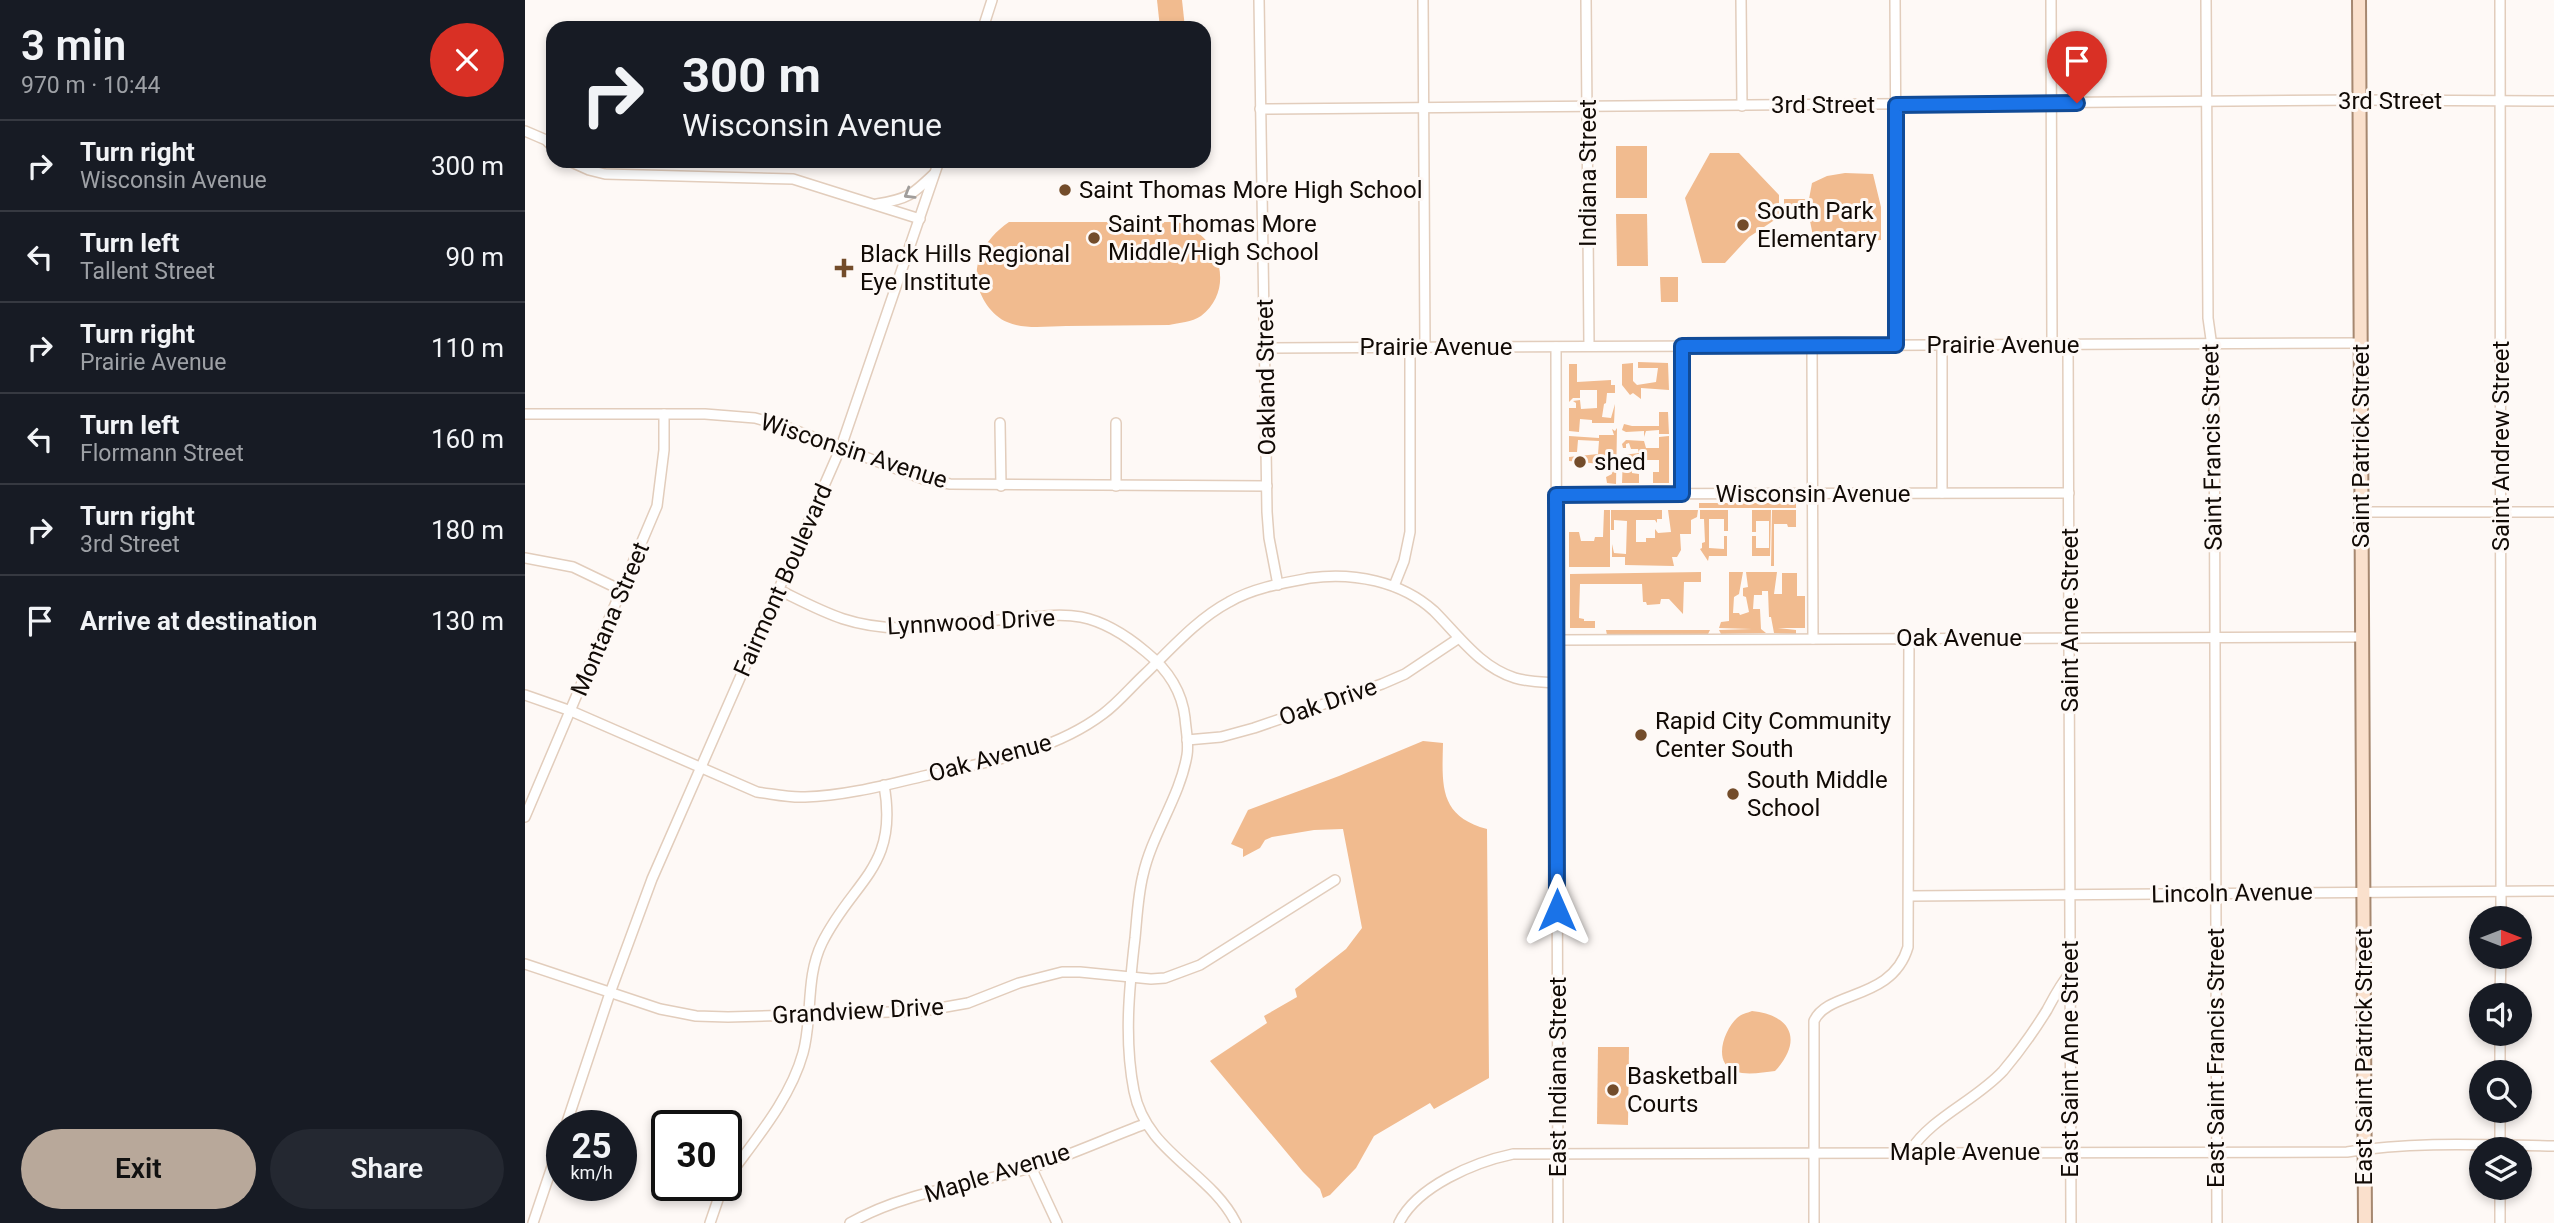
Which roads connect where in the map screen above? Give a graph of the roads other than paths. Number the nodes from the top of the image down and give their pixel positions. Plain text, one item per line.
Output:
1 (992, 0) edge
2 (1259, 0) edge
3 (1423, 0) edge
4 (1586, 0) edge
5 (1741, 0) edge
6 (1895, 0) edge
7 (2051, 0) edge
8 (2206, 0) edge
9 (2359, 0) edge
10 (2500, 0) edge
11 (985, 21) edge
12 (2360, 100) junction
13 (2554, 101) edge
14 (2207, 102) junction
15 (2500, 102) junction
16 (2052, 103) junction
17 (1896, 105) junction
18 (1742, 106) junction
19 (1423, 107) junction
20 (1587, 107) junction
21 (1260, 109) junction
22 (525, 131) edge
23 (546, 140) edge
24 (585, 168) edge
25 (936, 168) edge
26 (935, 172) junction
27 (876, 204) junction
28 (920, 219) junction
29 (2362, 343) junction
30 (2213, 344) junction
31 (1896, 345) junction
32 (1942, 345) junction
33 (2052, 345) junction
34 (2068, 345) junction
35 (1589, 346) junction
36 (1682, 346) junction
37 (1812, 346) junction
38 (1410, 347) junction
39 (1425, 347) junction
40 (1556, 347) junction
41 (1266, 348) junction
42 (525, 414) edge
43 (664, 414) junction
44 (1000, 423) dead end
45 (1116, 423) dead end
46 (841, 447) junction
47 (1001, 486) junction
48 (1116, 486) junction
49 (1267, 486) junction
50 (1942, 493) junction
51 (2069, 493) junction
52 (1682, 494) junction
53 (1812, 494) junction
54 (1556, 495) junction
55 (2361, 512) junction
56 (2501, 512) junction
57 (2554, 512) edge
58 (525, 558) edge
59 (1278, 585) junction
60 (1394, 586) junction
61 (621, 590) junction
62 (779, 590) junction
63 (2214, 637) junction
64 (2361, 637) junction
65 (1459, 638) junction
66 (1909, 638) junction
67 (2070, 638) junction
68 (1813, 639) junction
69 (1556, 640) junction
70 (1158, 662) junction
71 (1557, 683) junction
72 (525, 695) edge
73 (571, 711) junction
74 (1187, 740) junction
75 (700, 768) junction
76 (884, 785) junction
77 (525, 817) edge
78 (1335, 880) dead end
79 (2501, 891) junction
80 (2554, 891) edge
81 (2363, 892) junction
82 (2215, 894) junction
83 (2070, 895) junction
84 (1910, 896) junction
85 (2501, 906) edge
86 (525, 964) edge
87 (2070, 973) junction
88 (1130, 978) junction
89 (610, 993) junction
90 (808, 1014) junction
91 (571, 1110) edge
92 (1146, 1124) junction
93 (2554, 1146) edge
94 (2532, 1147) edge
95 (2469, 1148) edge
96 (2363, 1149) junction
97 (1910, 1151) junction
98 (2216, 1152) junction
99 (1813, 1153) junction
100 (2070, 1153) junction
101 (1558, 1154) junction
102 (742, 1157) edge
103 (1031, 1167) junction
104 (546, 1184) edge
105 (2500, 1200) edge
106 (718, 1201) edge
107 (533, 1223) edge
108 (710, 1223) edge
109 (850, 1223) edge
110 (1057, 1223) edge
111 (1237, 1223) edge
112 (1399, 1223) edge
113 (1558, 1223) edge
114 (1814, 1223) edge
115 (2071, 1223) edge
116 (2217, 1223) edge
117 (2365, 1223) edge
118 (2500, 1223) edge

1 - 11 street
2 - 21 street, Oakland Street
3 - 19 street
4 - 20 street, Indiana Street
5 - 18 street
6 - 17 street
7 - 16 street
8 - 14 street, Saint Francis Street
9 - 12 main road, Saint Patrick Street
10 - 15 street, Saint Andrew Street
12 - 14 street, 3rd Street
12 - 15 street, 3rd Street
12 - 29 main road, Saint Patrick Street
13 - 15 street, 3rd Street
14 - 16 street, 3rd Street
14 - 30 street, Saint Francis Street
15 - 56 street, Saint Andrew Street
16 - 17 street, 3rd Street
16 - 33 street
17 - 18 street, 3rd Street
17 - 31 street
18 - 20 street, 3rd Street
19 - 20 street, 3rd Street
19 - 21 street, 3rd Street
19 - 39 street
20 - 35 street, Indiana Street
21 - 41 street, Oakland Street
22 - 23 street
24 - 27 street
25 - 26 street, Fairmont Boulevard
26 -> 27 street
26 - 28 street, Fairmont Boulevard
27 - 28 street
28 - 46 street, Fairmont Boulevard
29 - 30 street, Prairie Avenue
29 - 55 main road, Saint Patrick Street
30 - 34 street, Prairie Avenue
30 - 63 street, Saint Francis Street
31 - 32 street, Prairie Avenue
31 - 37 street, Prairie Avenue
32 - 33 street, Prairie Avenue
32 - 50 street
33 - 34 street, Prairie Avenue
34 - 51 street, Saint Anne Street
35 - 36 street, Prairie Avenue
35 - 40 street, Prairie Avenue
36 - 37 street, Prairie Avenue
36 - 52 street
37 - 53 street
38 - 39 street, Prairie Avenue
38 - 41 street, Prairie Avenue
38 - 60 street
39 - 40 street, Prairie Avenue
40 - 54 street
41 - 49 street, Oakland Street
42 - 43 street, Wisconsin Avenue
43 - 46 street, Wisconsin Avenue
43 - 61 street, Montana Street
44 - 47 street
45 - 48 street
46 - 47 street, Wisconsin Avenue
46 - 62 street, Fairmont Boulevard
47 - 48 street, Wisconsin Avenue
48 - 49 street, Wisconsin Avenue
49 - 59 street, Oakland Street
50 - 51 street, Wisconsin Avenue
50 - 53 street, Wisconsin Avenue
51 - 67 street, Saint Anne Street
52 - 53 street, Wisconsin Avenue
52 - 54 street, Wisconsin Avenue
53 - 68 street
54 - 69 street
55 - 56 street
55 - 64 main road, Saint Patrick Street
56 - 57 street
56 - 79 street, Saint Andrew Street
58 - 61 street
59 - 60 street, Oak Avenue
59 - 70 street, Oak Avenue
60 - 65 street, Oak Avenue
61 - 73 street, Montana Street
62 - 70 street, Lynnwood Drive
62 - 75 street, Fairmont Boulevard
63 - 64 street, Oak Avenue
63 - 67 street, Oak Avenue
63 - 82 street, Saint Francis Street
64 - 81 main road, Saint Patrick Street
65 - 71 street, Oak Avenue
65 - 74 street, Oak Drive
66 - 67 street, Oak Avenue
66 - 68 street, Oak Avenue
66 - 84 street
67 - 83 street, Saint Anne Street
68 - 69 street, Oak Avenue
69 - 71 street
70 - 74 street
70 - 76 street, Oak Avenue
71 - 101 street, East Indiana Street
72 - 73 street, Oak Avenue
73 - 75 street, Oak Avenue
73 - 77 street, Montana Street
74 - 88 street
75 - 76 street, Oak Avenue
75 - 89 street, Fairmont Boulevard
76 - 90 street
78 - 88 street, Grandview Drive
79 - 80 street, Lincoln Avenue
79 - 81 street, Lincoln Avenue
79 - 85 street, Saint Andrew Street
81 - 82 street, Lincoln Avenue
81 - 96 main road, East Saint Patrick Street
82 - 83 street, Lincoln Avenue
82 - 98 street, East Saint Francis Street
83 - 84 street, Lincoln Avenue
83 - 87 street, East Saint Anne Street
84 - 99 street
86 - 89 street, Grandview Drive
87 - 97 street
87 - 100 street, East Saint Anne Street
88 - 90 street, Grandview Drive
88 - 92 street
89 - 90 street, Grandview Drive
89 - 91 street, Fairmont Boulevard
90 - 102 street
92 - 103 street, Maple Avenue
92 - 111 street
93 - 94 street, Maple Avenue
95 - 96 street, Maple Avenue
96 - 98 street, Maple Avenue
96 - 117 main road, East Saint Patrick Street
97 - 99 street, Maple Avenue
97 - 100 street, Maple Avenue
98 - 100 street, Maple Avenue
98 - 116 street, East Saint Francis Street
99 - 101 street, Maple Avenue
99 - 114 street
100 - 115 street, East Saint Anne Street
101 - 112 street, Maple Avenue
101 - 113 street, East Indiana Street
103 - 109 street, Maple Avenue
103 - 110 street
104 - 107 street
105 - 118 street
106 - 108 street

